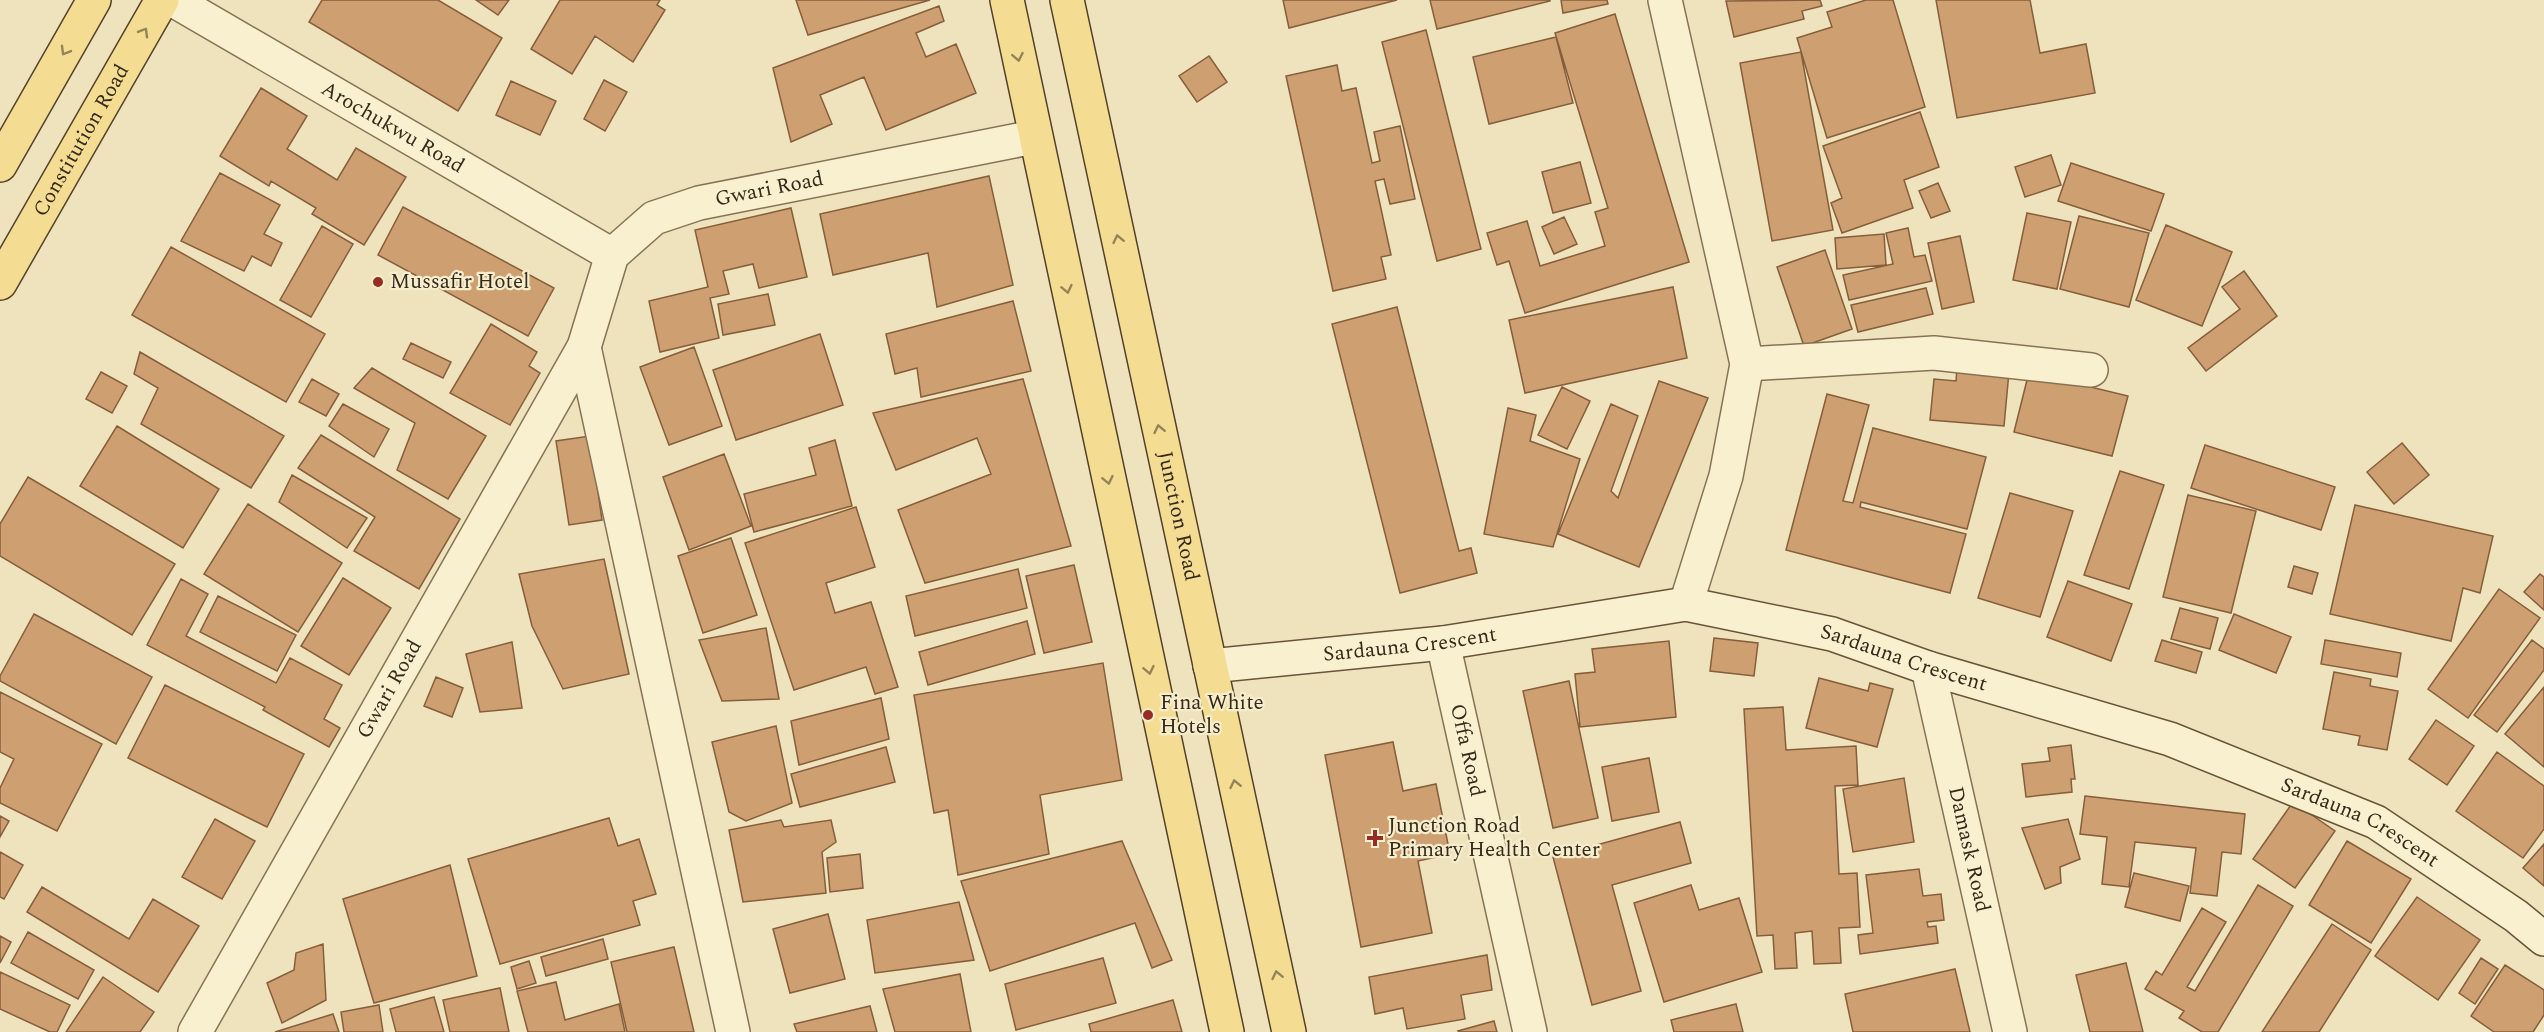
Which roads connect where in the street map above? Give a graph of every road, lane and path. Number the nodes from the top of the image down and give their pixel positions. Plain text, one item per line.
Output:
1 (94, 0) edge
2 (162, 0) edge
3 (173, 0) edge
4 (1007, 0) edge
5 (1067, 0) edge
6 (1665, 0) edge
7 (1034, 137) junction
8 (0, 165) edge
9 (612, 255) junction
10 (0, 283) edge
11 (584, 347) junction
12 (1747, 364) junction
13 (2091, 370) dead end
14 (1686, 604) junction
15 (1443, 643) junction
16 (1210, 666) junction
17 (1928, 668) junction
18 (2544, 939) edge
19 (195, 1032) edge
20 (733, 1032) edge
21 (1227, 1032) edge
22 (1289, 1032) edge
23 (1530, 1032) edge
24 (2010, 1032) edge

1 -> 8 main road
10 -> 2 main road, Constitution Road
3 - 9 street, Arochukwu Road
4 -> 7 main road
16 -> 5 main road, Junction Road
6 - 12 street
7 - 9 street, Gwari Road
7 -> 21 main road
9 - 11 street, Gwari Road
11 - 19 street, Gwari Road
11 - 20 street, Gwari Road
12 - 13 street
12 - 14 street
14 - 15 street, Sardauna Crescent
14 - 17 street, Sardauna Crescent
15 - 16 street, Sardauna Crescent
15 - 23 street, Offa Road
22 -> 16 main road, Junction Road
17 - 18 street, Sardauna Crescent
17 - 24 street, Damask Road

